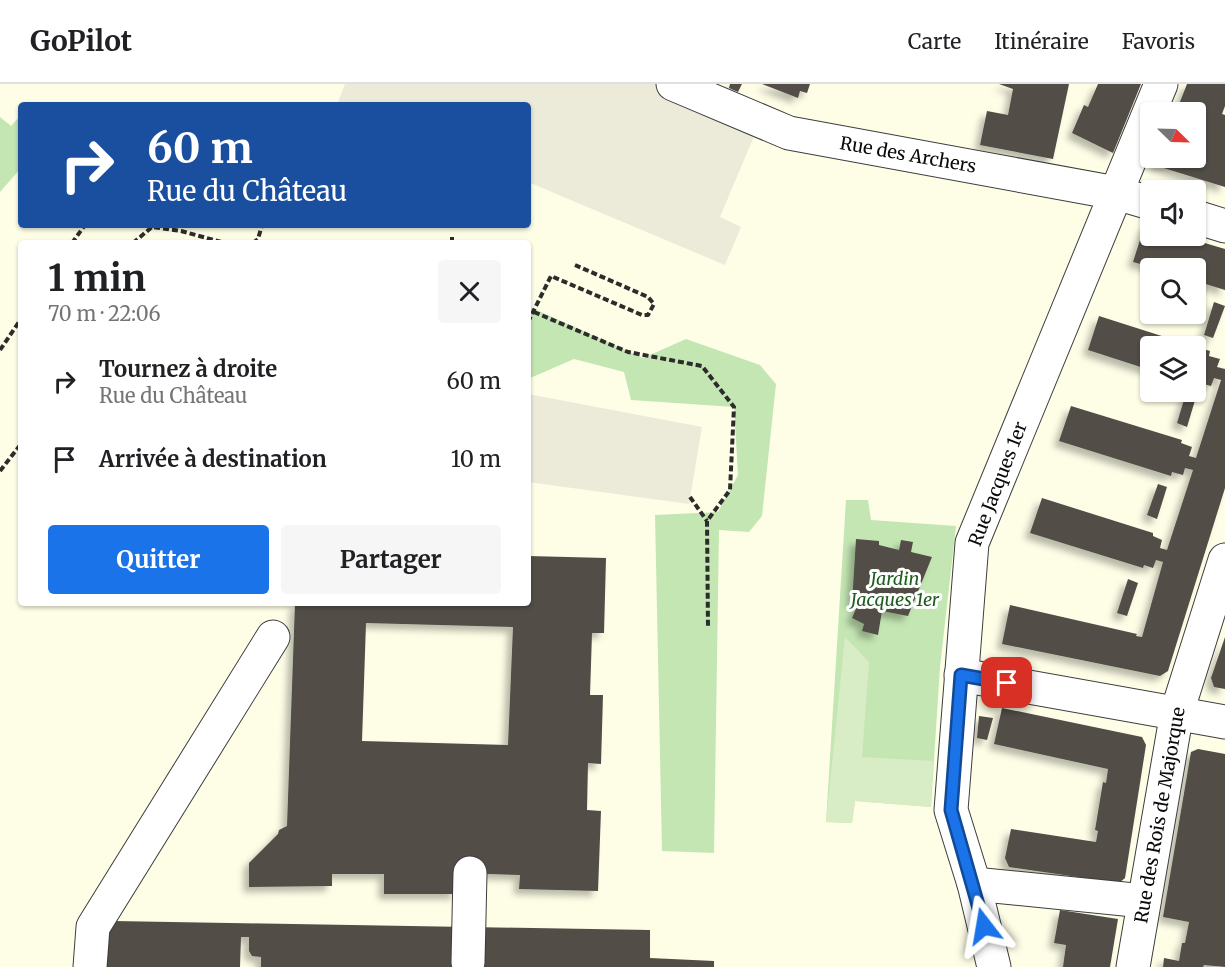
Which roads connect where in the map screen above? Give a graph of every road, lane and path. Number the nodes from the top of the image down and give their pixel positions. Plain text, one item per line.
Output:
1 (673, 84) edge
2 (1161, 84) edge
3 (1116, 193) junction
4 (1140, 200) edge
5 (1206, 220) edge
6 (1225, 226) edge
7 (151, 228) edge
8 (159, 228) edge
9 (452, 234) dead end
10 (137, 240) edge
11 (214, 240) edge
12 (452, 240) edge
13 (575, 265) dead end
14 (534, 312) junction
15 (531, 317) edge
16 (18, 323) edge
17 (0, 350) edge
18 (18, 448) edge
19 (0, 471) edge
20 (690, 497) dead end
21 (707, 521) junction
22 (1225, 561) edge
23 (708, 628) dead end
24 (273, 637) dead end
25 (961, 675) junction
26 (1177, 712) junction
27 (1225, 722) edge
28 (470, 873) dead end
29 (974, 884) junction
30 (1144, 902) junction
31 (468, 962) dead end
32 (90, 967) edge
33 (994, 967) edge
34 (1132, 967) edge

1 - 3 street, Rue des Archers
2 - 3 street, Rue Jacques 1er
3 - 4 street, Rue des Archers
3 - 25 street, Rue Jacques 1er
5 - 6 street
7 - 10 path
8 - 11 path
9 - 12 path
13 - 14 path
14 - 15 path
14 - 21 path
16 - 17 path
18 - 19 path
20 - 21 path
21 - 23 path
22 - 26 street, Rue des Rois de Majorque
24 - 32 street
25 - 26 street
25 - 29 street, Rue Jacques 1er
26 - 27 street
26 - 30 street, Rue des Rois de Majorque
28 - 31 street
29 - 30 street
29 - 33 street, Rue Jacques 1er
30 - 34 street, Rue des Rois de Majorque

